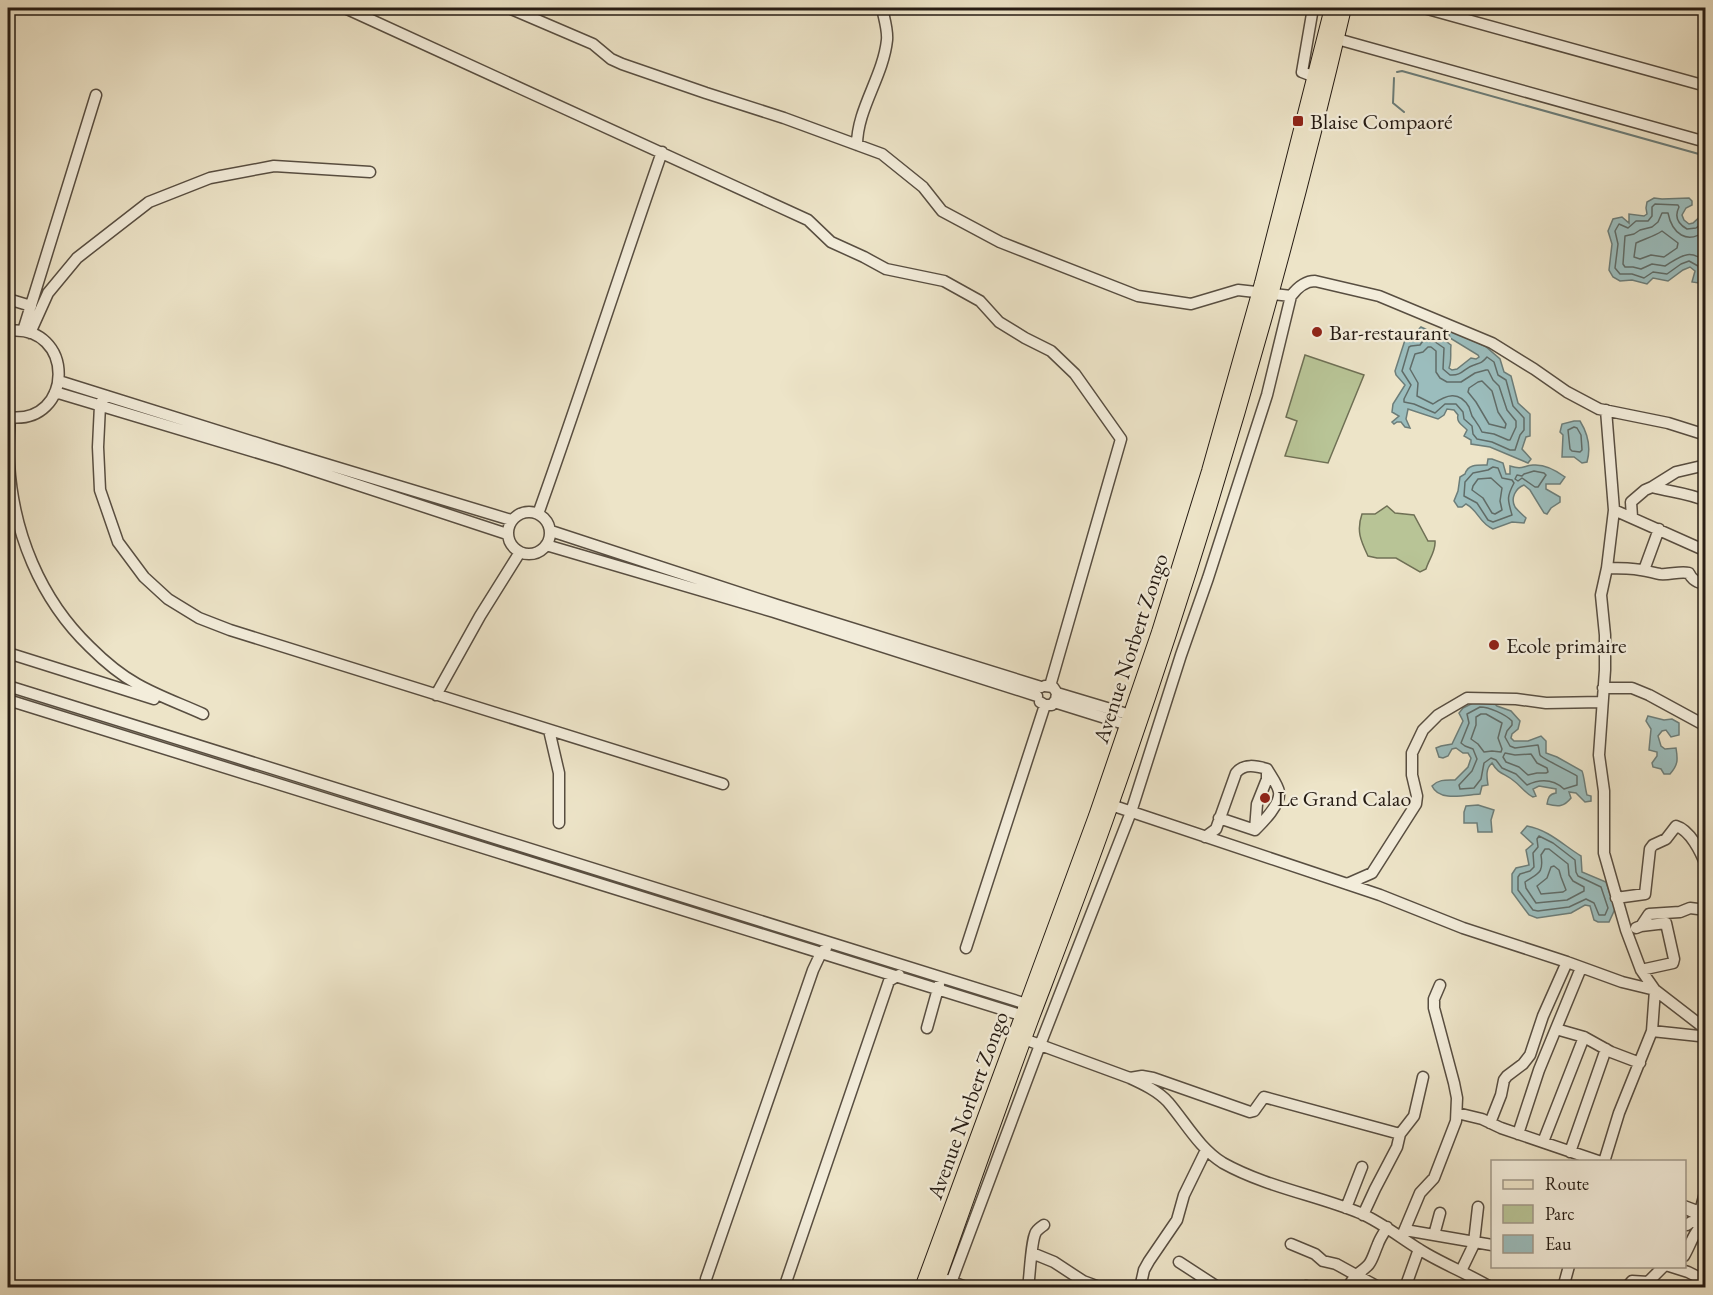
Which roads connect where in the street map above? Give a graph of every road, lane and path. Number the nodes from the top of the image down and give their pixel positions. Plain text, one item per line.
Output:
1 (345, 8) edge
2 (509, 8) edge
3 (882, 8) edge
4 (1313, 8) edge
5 (1332, 8) edge
6 (1344, 8) edge
7 (1424, 8) edge
8 (1446, 10) edge
9 (1331, 38) junction
10 (1315, 77) junction
11 (1706, 86) edge
12 (96, 95) dead end
13 (1706, 142) edge
14 (857, 145) junction
15 (662, 152) junction
16 (370, 172) dead end
17 (1266, 293) junction
18 (1291, 296) junction
19 (8, 299) edge
20 (31, 306) junction
21 (8, 331) edge
22 (27, 332) junction
23 (57, 386) junction
24 (103, 400) junction
25 (1606, 410) junction
26 (9, 417) edge
27 (1706, 435) edge
28 (283, 456) junction
29 (1706, 465) edge
30 (1652, 487) junction
31 (1706, 501) edge
32 (1614, 510) junction
33 (538, 514) junction
34 (1632, 517) junction
35 (512, 520) junction
36 (1659, 529) junction
37 (550, 531) junction
38 (507, 534) junction
39 (546, 545) junction
40 (1706, 551) edge
41 (520, 552) junction
42 (1607, 568) junction
43 (1644, 570) junction
44 (1706, 584) edge
45 (776, 609) junction
46 (8, 653) edge
47 (8, 686) edge
48 (1603, 688) junction
49 (436, 695) junction
50 (1047, 695) junction
51 (8, 700) edge
52 (1602, 702) junction
53 (1134, 721) junction
54 (1706, 726) edge
55 (549, 730) junction
56 (1267, 770) junction
57 (723, 784) dead end
58 (1111, 806) junction
59 (1131, 812) junction
60 (1219, 818) junction
61 (560, 823) dead end
62 (1255, 830) junction
63 (1205, 837) junction
64 (1706, 866) edge
65 (1347, 884) junction
66 (1616, 898) junction
67 (1706, 910) edge
68 (1641, 926) junction
69 (1626, 930) junction
70 (830, 943) junction
71 (966, 948) dead end
72 (821, 953) junction
73 (1567, 962) junction
74 (1581, 968) junction
75 (914, 969) junction
76 (1641, 970) junction
77 (895, 976) junction
78 (941, 978) junction
79 (1440, 985) dead end
80 (938, 990) junction
81 (1654, 990) junction
82 (1029, 1011) junction
83 (927, 1028) dead end
84 (1556, 1029) junction
85 (1705, 1030) edge
86 (1652, 1031) junction
87 (1584, 1037) junction
88 (1024, 1039) junction
89 (1040, 1045) junction
90 (1606, 1049) junction
91 (1640, 1063) junction
92 (1423, 1077) dead end
93 (1130, 1078) junction
94 (1457, 1113) junction
95 (1490, 1123) junction
96 (1400, 1134) junction
97 (1518, 1134) junction
98 (1543, 1142) junction
99 (1206, 1150) junction
100 (1570, 1152) junction
101 (1598, 1160) edge
102 (1602, 1160) edge
103 (1362, 1167) dead end
104 (1706, 1190) edge
105 (1479, 1207) dead end
106 (1346, 1208) junction
107 (1686, 1208) edge
108 (1686, 1208) edge
109 (1440, 1213) dead end
110 (1364, 1215) junction
111 (1706, 1222) edge
112 (1044, 1225) dead end
113 (1686, 1225) edge
114 (1387, 1227) junction
115 (1404, 1233) junction
116 (1434, 1235) junction
117 (1474, 1242) junction
118 (1291, 1244) dead end
119 (1491, 1245) edge
120 (1419, 1249) junction
121 (1686, 1252) edge
122 (1032, 1253) junction
123 (1179, 1262) dead end
124 (1568, 1268) edge
125 (1662, 1268) edge
126 (1676, 1268) edge
127 (1461, 1271) junction
128 (1356, 1275) junction
129 (706, 1279) dead end
130 (1706, 1281) edge
131 (944, 1284) edge
132 (1082, 1284) edge
133 (783, 1287) edge
134 (922, 1287) edge
135 (969, 1287) edge
136 (1028, 1287) edge
137 (1102, 1287) edge
138 (1140, 1287) edge
139 (1219, 1287) edge
140 (1304, 1287) edge
141 (1312, 1287) edge
142 (1347, 1287) edge
143 (1380, 1287) edge
144 (1405, 1287) edge
145 (1492, 1287) edge
146 (1563, 1287) edge
147 (1626, 1287) edge

1 - 15 street
2 - 14 street
3 - 14 street
4 - 10 street
5 - 9 main road, Avenue Norbert Zongo
6 - 9 main road, Avenue Norbert Zongo
7 - 8 street
8 - 11 street
9 - 10 main road, Avenue Norbert Zongo
9 - 13 street
9 - 17 main road, Avenue Norbert Zongo
10 - 17 main road, Avenue Norbert Zongo
12 - 20 street
14 - 17 street
15 - 33 street
15 - 50 street
16 - 22 street
17 - 18 street
17 - 53 main road, Avenue Norbert Zongo
18 - 25 street
18 - 59 street
19 - 20 street
20 - 22 street
21 - 22 street
22 - 23 street
23 - 24 street
23 - 26 street
24 - 28 street
24 - 49 street
25 - 27 street
25 - 32 street
26 - 46 street
28 - 35 street
28 - 38 street
29 - 30 street
30 - 31 street
30 - 34 street
32 - 34 street
32 - 42 street
33 - 35 street
33 - 37 street
34 - 36 street
35 - 38 street
36 - 40 street
36 - 43 street
37 - 39 street
37 - 45 street
38 - 41 street
39 - 41 street
39 - 45 street
41 - 49 street
42 - 43 street
42 - 48 street
43 - 44 street
45 - 50 street
47 - 70 street
48 - 52 street
48 - 54 street
49 - 55 street
50 - 53 street
50 - 71 street
51 - 72 street
52 - 65 street
52 - 66 street
53 - 58 main road, Avenue Norbert Zongo
53 - 82 main road, Avenue Norbert Zongo
55 - 57 street
55 - 61 street
56 - 60 street
56 - 62 street
56 - 62 street
58 - 59 street
58 - 82 main road, Avenue Norbert Zongo
59 - 63 street
59 - 89 street
60 - 62 street
60 - 63 street
63 - 65 street
64 - 66 street
65 - 73 street
66 - 69 street
67 - 68 street
68 - 69 street
68 - 76 street
69 - 76 street
70 - 72 street
70 - 75 street
72 - 77 street
72 - 129 street
73 - 74 street
73 - 95 street
74 - 81 street
74 - 84 street
75 - 77 street
75 - 78 street
76 - 81 street
77 - 80 street
77 - 133 street
78 - 80 street
78 - 82 street
79 - 94 street
80 - 82 street
80 - 83 street
81 - 85 street
81 - 86 street
82 - 88 main road, Avenue Norbert Zongo
82 - 134 main road, Avenue Norbert Zongo
84 - 87 street
84 - 97 street
85 - 86 street
86 - 91 street
87 - 90 street
87 - 98 street
88 - 89 street
88 - 131 main road, Avenue Norbert Zongo
89 - 93 street
89 - 131 street
90 - 91 street
90 - 100 street
91 - 102 street
92 - 96 street
93 - 96 street
93 - 99 street
94 - 95 street
94 - 115 street
95 - 97 street
96 - 110 street
97 - 98 street
98 - 100 street
99 - 106 street
99 - 138 street
100 - 101 street
103 - 106 street
104 - 107 street
105 - 117 street
106 - 110 street
108 - 113 street
109 - 116 street
110 - 114 street
111 - 121 street
112 - 122 street
114 - 115 street
114 - 128 street
115 - 116 street
115 - 120 street
116 - 117 street
117 - 119 street
117 - 127 street
118 - 128 street
120 - 127 street
120 - 144 street
122 - 132 street
122 - 136 street
123 - 139 street
124 - 146 street
125 - 147 street
126 - 130 street
127 - 145 street
128 - 142 street
128 - 143 street
131 - 135 street
132 - 137 street
140 - 141 street

